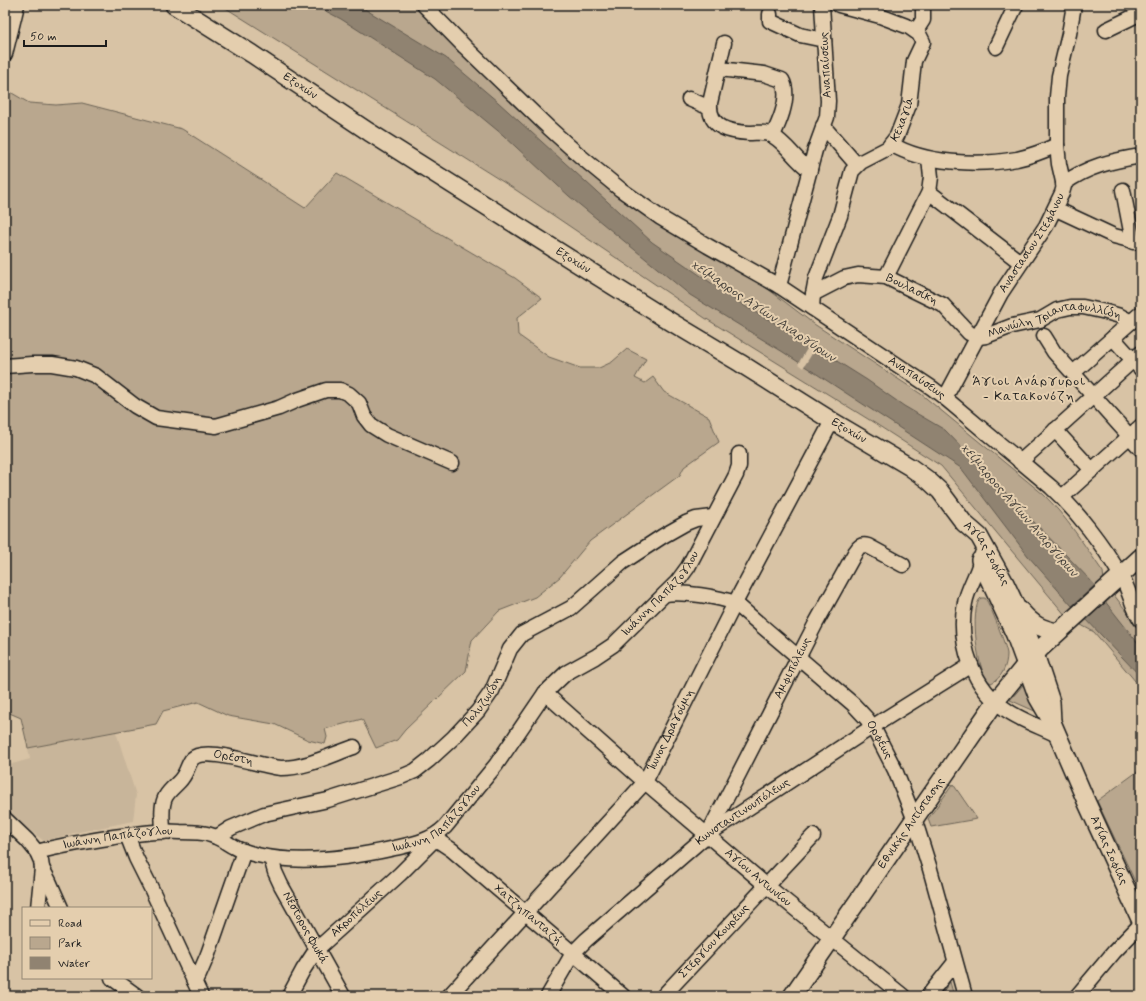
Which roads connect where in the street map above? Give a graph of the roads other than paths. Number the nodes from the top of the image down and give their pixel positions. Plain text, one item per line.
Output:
1 (17, 5) edge
2 (174, 5) edge
3 (424, 5) edge
4 (822, 5) edge
5 (839, 5) edge
6 (923, 5) edge
7 (1016, 5) edge
8 (1074, 5) edge
9 (1141, 13) edge
10 (770, 14) dead end
11 (1106, 30) dead end
12 (916, 31) junction
13 (824, 40) junction
14 (724, 43) dead end
15 (996, 47) dead end
16 (5, 54) edge
17 (719, 68) junction
18 (689, 99) dead end
19 (710, 108) junction
20 (823, 126) junction
21 (773, 136) junction
22 (892, 144) junction
23 (1057, 145) junction
24 (1141, 156) edge
25 (929, 159) junction
26 (857, 165) junction
27 (810, 170) junction
28 (1063, 184) junction
29 (1123, 190) dead end
30 (929, 192) junction
31 (1056, 209) junction
32 (1137, 243) edge
33 (1020, 262) junction
34 (886, 276) junction
35 (779, 286) junction
36 (812, 301) junction
37 (1136, 317) edge
38 (1044, 336) dead end
39 (977, 337) junction
40 (1113, 338) junction
41 (1138, 361) edge
42 (5, 366) edge
43 (1073, 373) junction
44 (1093, 396) junction
45 (945, 398) junction
46 (832, 421) junction
47 (1141, 426) edge
48 (1055, 430) junction
49 (1130, 436) junction
50 (1141, 449) edge
51 (739, 454) dead end
52 (1020, 462) junction
53 (452, 463) dead end
54 (1092, 470) junction
55 (1062, 497) junction
56 (713, 517) junction
57 (964, 523) junction
58 (981, 540) junction
59 (1141, 557) edge
60 (981, 561) junction
61 (902, 565) dead end
62 (1116, 580) junction
63 (992, 584) junction
64 (970, 586) junction
65 (665, 594) junction
66 (735, 603) junction
67 (1016, 604) junction
68 (1139, 610) edge
69 (1064, 627) junction
70 (799, 658) junction
71 (1031, 659) junction
72 (971, 665) junction
73 (545, 693) junction
74 (996, 701) junction
75 (872, 727) junction
76 (1055, 729) junction
77 (354, 747) dead end
78 (645, 782) junction
79 (725, 803) junction
80 (739, 813) junction
81 (914, 818) junction
82 (5, 819) edge
83 (163, 832) junction
84 (127, 835) junction
85 (707, 835) junction
86 (813, 836) dead end
87 (217, 837) junction
88 (433, 838) junction
89 (244, 851) junction
90 (37, 852) junction
91 (271, 858) junction
92 (42, 868) junction
93 (767, 886) junction
94 (38, 907) edge
95 (61, 907) edge
96 (526, 913) junction
97 (1141, 923) edge
98 (831, 939) junction
99 (316, 950) junction
100 (573, 953) junction
101 (955, 962) junction
102 (113, 979) edge
103 (194, 981) junction
104 (137, 996) edge
105 (201, 996) edge
106 (289, 996) edge
107 (343, 996) edge
108 (448, 996) edge
109 (548, 996) edge
110 (624, 996) edge
111 (663, 996) edge
112 (792, 996) edge
113 (903, 996) edge
114 (928, 996) edge
115 (966, 996) edge
116 (1077, 996) edge

1 - 16 street
2 - 46 main road, Εξοχών
3 - 35 street
4 - 13 street, Αναπαύσεως
5 - 12 street
6 - 12 street
7 - 15 street
8 - 23 street, Αναστασίου Στεφάνου
9 - 11 street
10 - 13 street
12 - 22 street, Κεχαγιά
13 - 20 street, Αναπαύσεως
14 - 17 street
17 - 19 street
17 - 21 street
18 - 19 street
19 - 21 street
20 - 26 street
20 - 27 street, Αναπαύσεως
21 - 27 street
22 - 25 street
22 - 26 street, Κεχαγιά
23 - 25 street
23 - 28 street, Αναστασίου Στεφάνου
24 - 28 street
25 - 30 street
26 - 36 street
27 - 35 street, Αναπαύσεως
28 - 31 street, Αναστασίου Στεφάνου
29 - 32 street
30 - 33 street
30 - 34 street
31 - 32 street
31 - 33 street, Αναστασίου Στεφάνου
33 - 39 street, Αναστασίου Στεφάνου
34 - 36 street, Βουλασίκη
34 - 39 street, Βουλασίκη
35 - 36 street, Αναπαύσεως
36 - 45 street, Αναπαύσεως
37 - 39 street, Μανώλη Τριανταφυλλίδη
37 - 40 street
38 - 43 street
39 - 45 street, Αναστασίου Στεφάνου
40 - 41 street
40 - 43 street
41 - 44 street
42 - 53 street
43 - 44 street
44 - 48 street
44 - 49 street
45 - 52 street, Αναπαύσεως
46 - 57 main road, Εξοχών
46 - 66 street, Ίωνος Δραγούμη
47 - 49 street
48 - 52 street
48 - 54 street
49 - 50 street
49 - 54 street
51 - 56 street, Ιωάννη Παπάζογλου
52 - 55 street, Αναπαύσεως
54 - 55 street
55 - 62 street, Αναπαύσεως
56 - 65 street, Ιωάννη Παπάζογλου
56 - 87 street, Πολυζωίδη
57 - 58 main road, Αγίας Σοφίας
57 - 60 main road, Αγίας Σοφίας
58 - 60 street
58 - 67 main road, Αγίας Σοφίας
59 - 62 main road, Εθνικής Αντίστασης
60 - 63 main road, Αγίας Σοφίας
60 - 64 street
61 - 70 street, Αμφιπόλεως
62 - 68 street, Αναπαύσεως
62 - 69 main road, Εθνικής Αντίστασης
63 - 64 street
63 - 71 main road, Αγίας Σοφίας
64 - 72 street
65 - 66 street, Ορφέως
65 - 73 street, Ιωάννη Παπάζογλου
66 - 70 street, Ορφέως
66 - 78 street, Ίωνος Δραγούμη
67 - 69 main road
67 - 71 main road, Αγίας Σοφίας
69 - 71 main road, Εθνικής Αντίστασης
70 - 75 street, Ορφέως
70 - 79 street, Αμφιπόλεως
71 - 74 main road, Εθνικής Αντίστασης
71 - 76 main road, Αγίας Σοφίας
72 - 74 street
72 - 75 street, Κωνσταντινουπόλεως
73 - 78 street, Αγίου Αντωνίου
73 - 88 street, Ιωάννη Παπάζογλου
74 - 76 street
74 - 81 main road, Εθνικής Αντίστασης
75 - 80 street, Κωνσταντινουπόλεως
75 - 81 street, Ορφέως
76 - 97 main road, Αγίας Σοφίας
77 - 83 street, Ορέστη
78 - 85 street, Αγίου Αντωνίου
78 - 96 street, Ίωνος Δραγούμη
79 - 80 street
79 - 85 street, Αμφιπόλεως
80 - 85 street, Κωνσταντινουπόλεως
81 - 98 main road, Εθνικής Αντίστασης
81 - 101 street, Ορφέως
82 - 90 street
83 - 84 street, Ιωάννη Παπάζογλου
83 - 87 street, Ιωάννη Παπάζογλου
84 - 90 street, Ιωάννη Παπάζογλου
84 - 103 street
85 - 93 street, Αγίου Αντωνίου
85 - 100 street, Κωνσταντινουπόλεως
86 - 93 street, Στεργίου Κουρέως
87 - 89 street, Ιωάννη Παπάζογλου
88 - 91 street, Ιωάννη Παπάζογλου
88 - 96 street, Χατζηπανταζή
88 - 99 street, Ακροπόλεως
89 - 91 street, Ιωάννη Παπάζογλου
89 - 103 street
90 - 92 street
91 - 99 street, Νέστορος Φωκά
92 - 94 street
92 - 95 street
93 - 98 street, Αγίου Αντωνίου
93 - 111 street, Στεργίου Κουρέως
96 - 100 street, Χατζηπανταζή
96 - 108 street, Ίωνος Δραγούμη
97 - 116 street
98 - 112 main road, Εθνικής Αντίστασης
98 - 113 street, Αγίου Αντωνίου
99 - 106 street, Ακροπόλεως
99 - 107 street, Νέστορος Φωκά
100 - 109 street, Κωνσταντινουπόλεως
100 - 110 street, Χατζηπανταζή
101 - 114 street
101 - 115 street, Ορφέως
102 - 104 street
103 - 105 street

